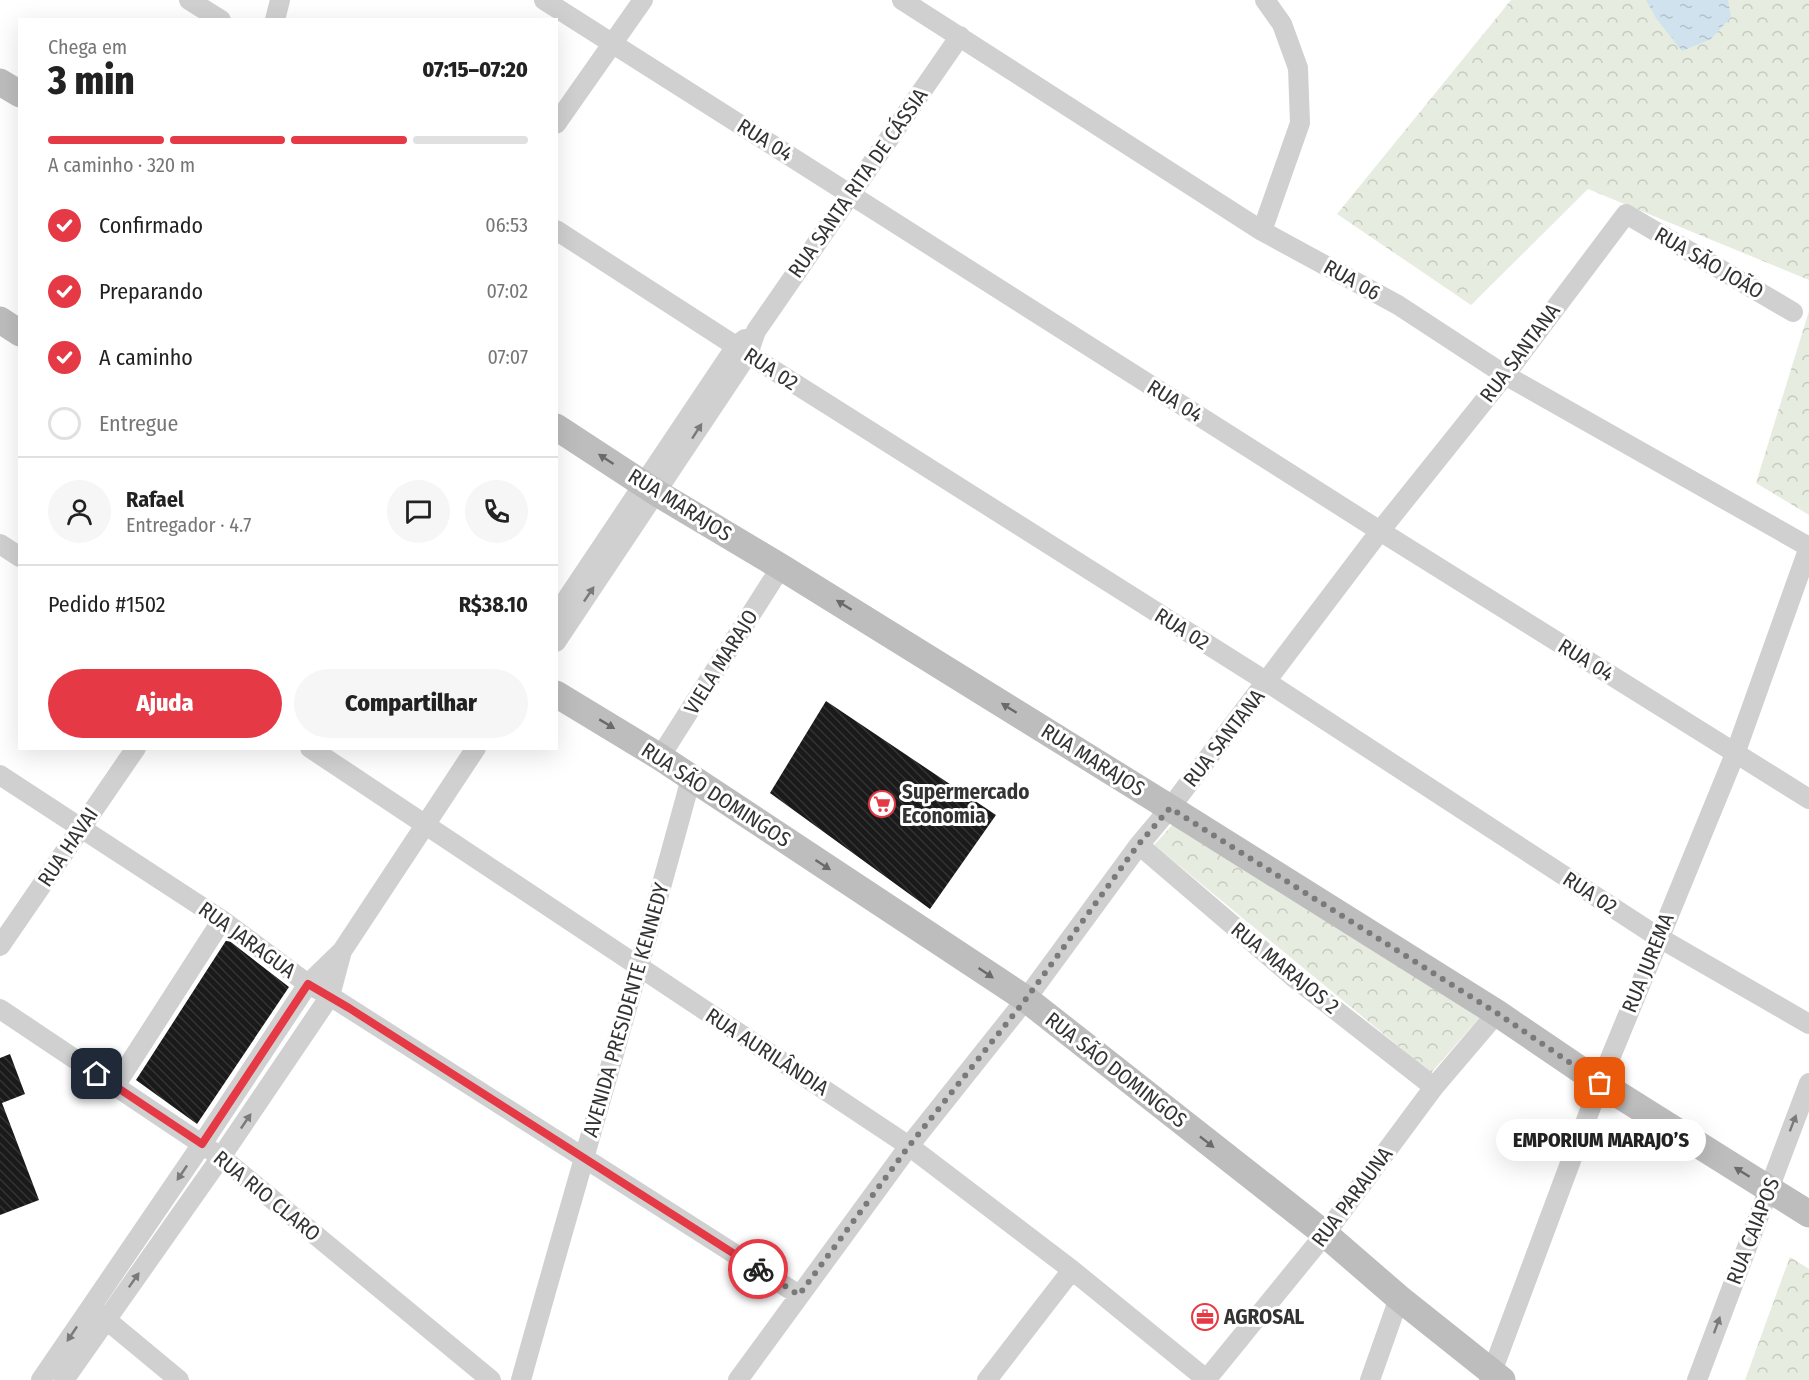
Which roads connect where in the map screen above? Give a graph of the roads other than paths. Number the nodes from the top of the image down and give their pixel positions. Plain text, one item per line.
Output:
1 (189, 0) edge
2 (280, 0) edge
3 (544, 0) edge
4 (643, 0) edge
5 (902, 0) edge
6 (1265, 0) edge
7 (218, 18) edge
8 (276, 18) edge
9 (960, 36) junction
10 (614, 44) junction
11 (0, 82) edge
12 (18, 93) edge
13 (558, 121) edge
14 (850, 194) junction
15 (1626, 214) joint
16 (1262, 231) junction
17 (558, 232) edge
18 (1793, 312) dead end
19 (0, 320) edge
20 (18, 332) edge
21 (742, 350) junction
22 (1505, 375) junction
23 (558, 428) edge
24 (650, 488) junction
25 (1380, 531) junction
26 (0, 544) edge
27 (1809, 547) edge
28 (18, 556) edge
29 (781, 567) junction
30 (558, 612) edge
31 (558, 639) edge
32 (1267, 682) junction
33 (558, 695) edge
34 (135, 750) edge
35 (313, 750) edge
36 (475, 750) edge
37 (1735, 754) junction
38 (660, 757) junction
39 (0, 775) edge
40 (691, 778) junction
41 (1809, 799) edge
42 (1170, 808) junction
43 (426, 824) junction
44 (81, 829) junction
45 (1138, 845) junction
46 (222, 920) junction
47 (1658, 937) junction
48 (0, 946) edge
49 (342, 951) junction
50 (640, 968) junction
51 (308, 984) junction
52 (330, 996) junction
53 (1026, 999) junction
54 (0, 1009) edge
55 (1497, 1013) junction
56 (1809, 1024) edge
57 (1600, 1083) junction
58 (1809, 1083) edge
59 (115, 1086) junction
60 (1434, 1087) junction
61 (202, 1144) junction
62 (909, 1146) junction
63 (221, 1157) junction
64 (583, 1157) junction
65 (1768, 1189) junction
66 (1809, 1214) edge
67 (1325, 1234) junction
68 (1071, 1270) junction
69 (799, 1295) junction
70 (1399, 1298) junction
71 (90, 1306) junction
72 (105, 1321) junction
73 (1495, 1377) edge
74 (1206, 1379) edge
75 (41, 1380) edge
76 (64, 1380) edge
77 (179, 1380) edge
78 (491, 1380) edge
79 (521, 1380) edge
80 (738, 1380) edge
81 (987, 1380) edge
82 (1370, 1380) edge
83 (1697, 1380) edge

1 - 7 street
2 - 8 street
3 - 10 street, RUA 04
4 - 10 street
5 - 9 street, RUA 06
6 - 16 street
9 - 14 street, RUA SANTA RITA DE CÁSSIA
9 - 16 street, RUA 06
10 - 13 street
10 - 14 street, RUA 04
11 - 12 street
14 - 21 street, RUA SANTA RITA DE CÁSSIA
14 - 25 street, RUA 04
15 - 18 street, RUA SÃO JOÃO
15 - 22 street, RUA SANTANA
16 - 22 street, RUA 06
17 - 21 street, RUA 02
19 - 20 street
21 - 24 street, RUA SANTA RITA DE CÁSSIA
21 - 32 street, RUA 02
22 - 25 street, RUA SANTANA
22 - 27 street, RUA 06
24 -> 23 street, RUA MARAJOS
24 - 29 street, RUA MARAJOS
24 - 30 street, RUA SANTA RITA DE CÁSSIA
31 -> 24 street, RUA SANTA RITA DE CÁSSIA
25 - 32 street, RUA SANTANA
25 - 37 street, RUA 04
26 - 28 street
27 - 37 street, RUA JUREMA
29 - 38 street, VIELA MARAJO
42 -> 29 street, RUA MARAJOS
32 - 42 street, RUA SANTANA
32 - 47 street, RUA 02
33 -> 38 street, RUA SÃO DOMINGOS
34 - 44 street, RUA HAVAI
35 - 43 street, RUA AURILÂNDIA
36 - 43 street
37 - 41 street, RUA 04
37 - 47 street, RUA JUREMA
38 - 40 street, RUA SÃO DOMINGOS
39 - 44 street, RUA JARAGUA
40 - 50 street, AVENIDA PRESIDENTE KENNEDY
40 -> 53 street, RUA SÃO DOMINGOS
42 - 45 street, RUA SANTANA
42 - 55 street, RUA MARAJOS
43 - 49 street
43 - 50 street, RUA AURILÂNDIA
44 - 46 street, RUA JARAGUA
44 - 48 street, RUA HAVAI
45 - 53 street, RUA SANTANA
45 - 60 street, RUA MARAJOS 2
46 - 51 street, RUA JARAGUA
46 - 59 street
47 - 56 street, RUA 02
47 - 57 street, RUA JUREMA
49 - 51 street
49 - 52 street
50 - 62 street, RUA AURILÂNDIA
50 - 64 street, AVENIDA PRESIDENTE KENNEDY
51 - 52 street, RUA JARAGUA
51 - 61 street
63 -> 52 street
52 - 64 street, RUA JARAGUA
53 - 62 street, RUA SANTANA
53 -> 67 street, RUA SÃO DOMINGOS
54 - 59 street, RUA RIO CLARO
55 - 57 street, RUA MARAJOS
55 - 60 street, RUA PARAUNA
65 -> 57 street, RUA MARAJOS
57 - 73 street, RUA JUREMA
65 -> 58 street, RUA CAIAPOS
59 - 61 street, RUA RIO CLARO
60 - 67 street, RUA PARAUNA
61 - 63 street, RUA RIO CLARO
61 -> 71 street
62 - 68 street, RUA AURILÂNDIA
62 - 69 street, RUA SANTANA
72 -> 63 street
63 - 78 street, RUA RIO CLARO
64 - 69 street, RUA JARAGUA
64 - 79 street, AVENIDA PRESIDENTE KENNEDY
65 - 66 street, RUA MARAJOS
83 -> 65 street, RUA CAIAPOS
67 - 70 street, RUA SÃO DOMINGOS
67 - 74 street, RUA PARAUNA
68 - 74 street, RUA AURILÂNDIA
68 - 81 street
69 - 80 street, RUA SANTANA
70 - 73 street, RUA SÃO DOMINGOS
70 - 82 street
71 - 72 street
71 -> 75 street
72 - 76 street
72 - 77 street

